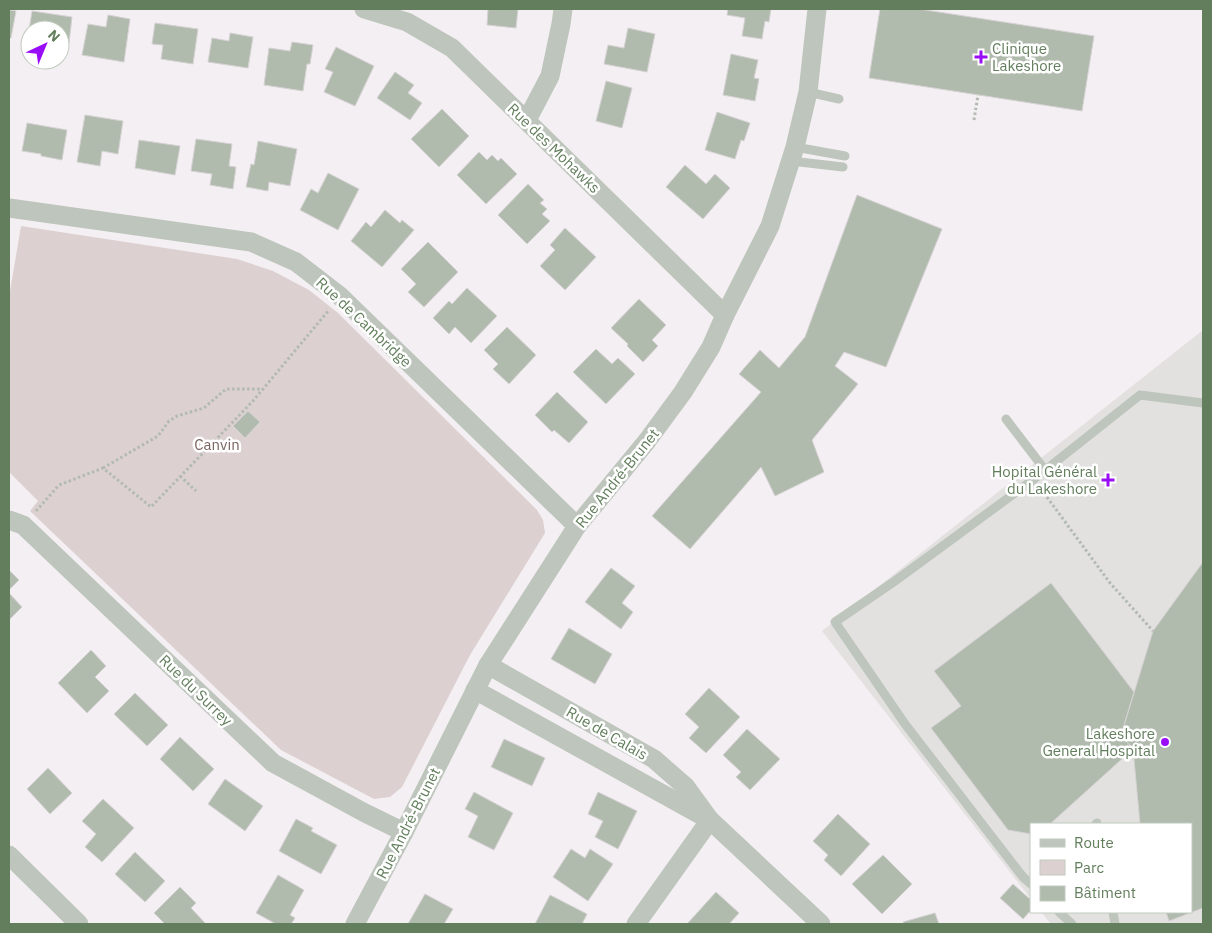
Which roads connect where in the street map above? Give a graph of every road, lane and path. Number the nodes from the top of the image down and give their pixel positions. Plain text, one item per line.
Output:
1 (364, 9) edge
2 (563, 9) edge
3 (817, 9) edge
4 (808, 92) junction
5 (978, 95) dead end
6 (839, 98) dead end
7 (527, 120) junction
8 (974, 120) dead end
9 (793, 154) junction
10 (845, 156) dead end
11 (843, 167) dead end
12 (9, 208) edge
13 (340, 296) junction
14 (725, 316) junction
15 (263, 389) junction
16 (1203, 403) edge
17 (1006, 419) dead end
18 (103, 468) junction
19 (1045, 470) junction
20 (180, 476) junction
21 (1034, 479) junction
22 (196, 491) dead end
23 (16, 523) edge
24 (577, 526) junction
25 (1153, 631) dead end
26 (488, 665) junction
27 (476, 690) junction
28 (710, 820) junction
29 (404, 832) junction
30 (9, 855) edge
31 (1030, 883) edge
32 (1060, 913) edge
33 (79, 924) edge
34 (355, 924) edge
35 (636, 924) edge
36 (821, 924) edge
37 (1072, 924) edge

1 - 7 street, Rue des Mohawks
2 - 7 street
3 - 4 street, Rue André-Brunet
4 - 6 lane
4 - 9 street, Rue André-Brunet
5 - 8 path
7 - 14 street, Rue des Mohawks
9 - 10 lane
9 - 11 lane
9 - 14 street, Rue André-Brunet
12 - 13 street, Rue de Cambridge
13 - 15 path
13 - 24 street, Rue de Cambridge
14 - 24 street, Rue André-Brunet
15 - 18 path
15 - 20 path
16 - 19 lane
17 - 19 lane
18 - 20 path
18 - 23 path
19 - 21 lane
20 - 22 path
21 - 25 path
21 - 31 lane
23 - 29 street, Rue du Surrey
24 - 26 street, Rue André-Brunet
26 - 27 street, Rue André-Brunet
26 - 28 street, Rue de Calais
27 - 28 street, Rue de Calais
27 - 29 street, Rue André-Brunet
28 - 35 street
28 - 36 street, Rue de Calais
29 - 34 street, Rue André-Brunet
30 - 33 street
32 - 37 lane

